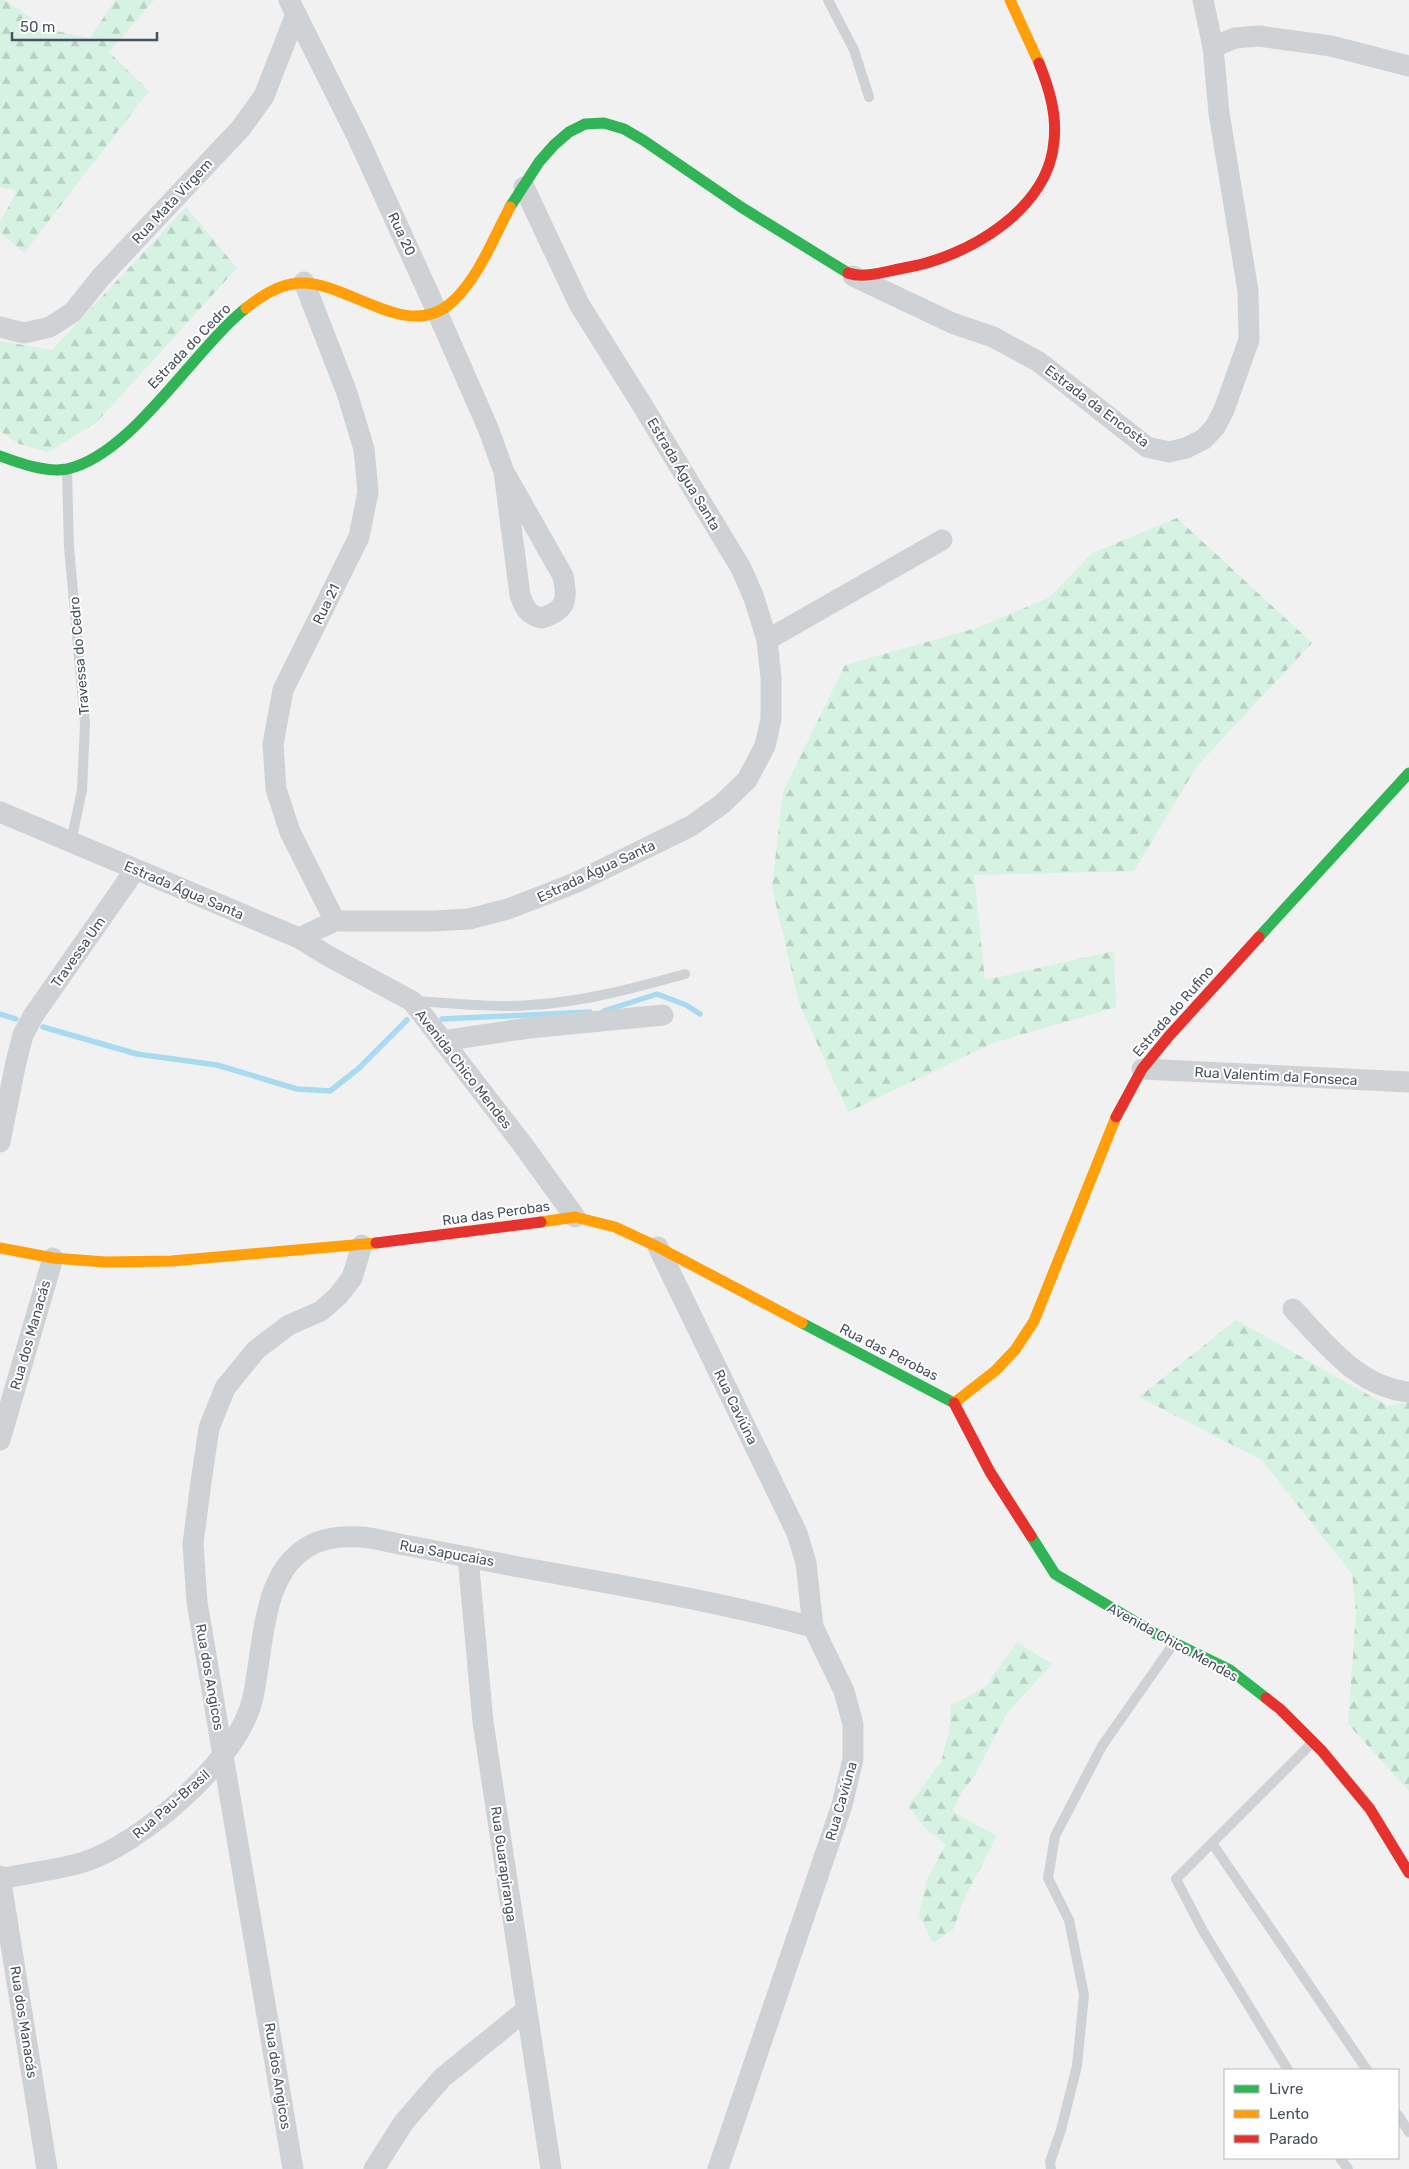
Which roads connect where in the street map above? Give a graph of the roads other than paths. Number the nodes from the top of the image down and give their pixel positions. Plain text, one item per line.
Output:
1 (828, 0) edge
2 (1010, 0) edge
3 (1203, 0) edge
4 (292, 7) edge
5 (1213, 47) junction
6 (1409, 66) edge
7 (869, 97) dead end
8 (524, 187) junction
9 (853, 276) junction
10 (304, 282) junction
11 (438, 314) junction
12 (0, 327) edge
13 (0, 456) edge
14 (67, 470) junction
15 (504, 472) junction
16 (942, 540) dead end
17 (767, 640) junction
18 (1404, 786) edge
19 (0, 812) edge
20 (71, 842) junction
21 (135, 870) junction
22 (335, 921) junction
23 (299, 938) junction
24 (685, 974) dead end
25 (412, 1001) junction
26 (663, 1015) dead end
27 (442, 1041) junction
28 (1142, 1069) junction
29 (1409, 1082) edge
30 (0, 1142) edge
31 (575, 1217) junction
32 (362, 1245) junction
33 (658, 1246) junction
34 (0, 1248) edge
35 (53, 1258) junction
36 (1293, 1309) dead end
37 (1409, 1392) edge
38 (954, 1402) junction
39 (0, 1440) edge
40 (468, 1557) junction
41 (812, 1627) junction
42 (1174, 1643) junction
43 (1313, 1742) junction
44 (224, 1756) junction
45 (1212, 1843) junction
46 (1409, 1872) edge
47 (0, 1878) edge
48 (526, 2010) junction
49 (1287, 2069) edge
50 (1366, 2069) edge
51 (1399, 2117) edge
52 (1409, 2132) edge
53 (47, 2169) edge
54 (293, 2169) edge
55 (374, 2169) edge
56 (551, 2169) edge
57 (718, 2169) edge
58 (1051, 2169) edge

1 - 7 lane
2 - 9 street
3 - 5 street, Estrada da Encosta
4 - 11 street, Rua 20
4 - 12 street, Rua Mata Virgem
5 - 6 street
5 - 9 street, Estrada da Encosta
8 - 9 street
8 - 11 street
8 - 17 street, Estrada Água Santa
10 - 11 street, Estrada do Cedro
10 - 14 street, Estrada do Cedro
10 - 22 street, Rua 21
11 - 15 street, Rua 20
13 - 14 street, Estrada do Cedro
14 - 20 lane, Travessa do Cedro
15 - 15 street, Rua 20
16 - 17 street
17 - 22 street, Estrada Água Santa
18 - 28 street, Estrada do Rufino
19 - 20 street, Estrada Água Santa
20 - 21 street, Estrada Água Santa
21 - 23 street, Estrada Água Santa
21 - 30 street, Travessa Um
22 - 23 street, Estrada Água Santa
23 - 25 street, Avenida Chico Mendes
24 - 25 lane
25 - 27 street, Avenida Chico Mendes
26 - 27 street
27 - 31 street, Avenida Chico Mendes
28 - 29 street, Rua Valentim da Fonseca
28 - 38 street, Estrada do Rufino
31 - 32 street, Rua das Perobas
31 - 33 street, Rua das Perobas
32 - 35 street, Rua das Perobas
32 - 44 street, Rua dos Angicos
33 - 38 street, Rua das Perobas
33 - 41 street, Rua Caviúna
34 - 35 street, Rua das Perobas
35 - 39 street, Rua dos Manacás
36 - 37 street
38 - 42 street, Avenida Chico Mendes
40 - 41 street, Rua Sapucaias
40 - 44 street, Rua Sapucaias
40 - 48 street, Rua Guarapiranga
41 - 57 street, Rua Caviúna
42 - 43 street, Avenida Chico Mendes
42 - 58 lane
43 - 45 lane
43 - 46 street, Avenida Chico Mendes
44 - 47 street, Rua Pau-Brasil
44 - 54 street, Rua dos Angicos
45 - 49 lane
45 - 50 lane
47 - 53 street, Rua dos Manacás
48 - 55 street
48 - 56 street, Rua Guarapiranga
51 - 52 lane

